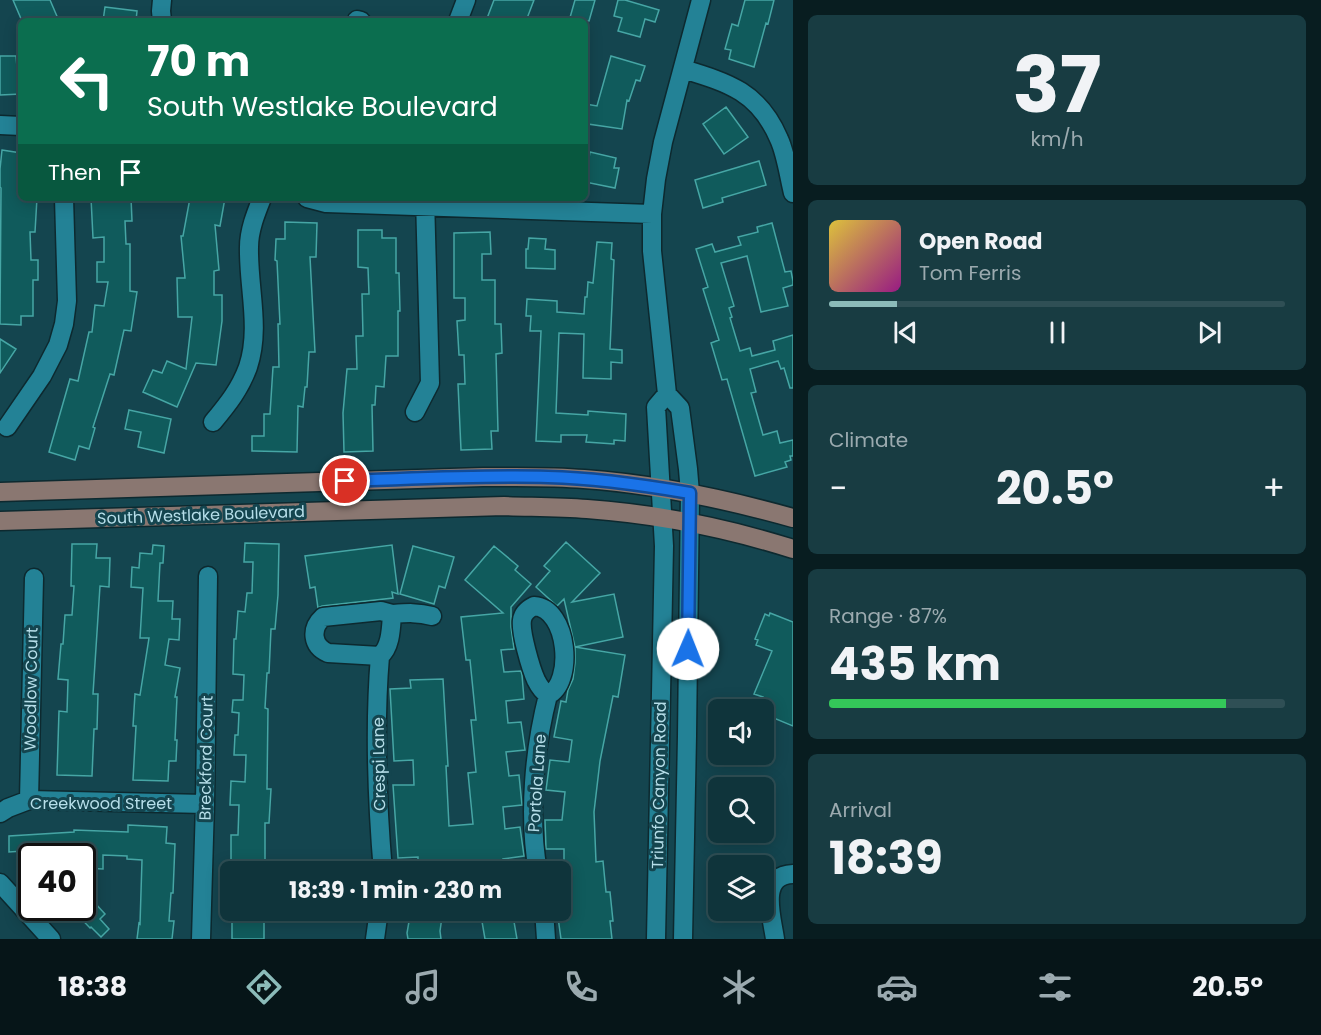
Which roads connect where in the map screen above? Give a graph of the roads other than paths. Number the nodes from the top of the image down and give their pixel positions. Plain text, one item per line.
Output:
1 (466, 0) edge
2 (699, 5) edge
3 (459, 18) edge
4 (683, 69) junction
5 (0, 125) edge
6 (18, 126) edge
7 (787, 139) edge
8 (793, 193) edge
9 (64, 201) edge
10 (261, 201) edge
11 (321, 201) edge
12 (424, 202) edge
13 (652, 214) junction
14 (667, 394) junction
15 (415, 412) dead end
16 (213, 422) dead end
17 (7, 427) dead end
18 (661, 488) junction
19 (0, 492) edge
20 (690, 493) junction
21 (662, 518) junction
22 (793, 518) edge
23 (0, 521) edge
24 (690, 523) junction
25 (793, 549) edge
26 (208, 576) dead end
27 (34, 578) dead end
28 (392, 614) junction
29 (432, 616) dead end
30 (380, 656) junction
31 (548, 695) dead end
32 (29, 800) junction
33 (205, 804) junction
34 (0, 813) edge
35 (382, 861) edge
36 (536, 861) edge
37 (793, 874) edge
38 (0, 883) edge
39 (377, 921) edge
40 (545, 921) edge
41 (51, 939) edge
42 (201, 939) edge
43 (375, 939) edge
44 (546, 939) edge
45 (656, 939) edge
46 (682, 939) edge
47 (775, 939) edge

1 - 3 street
2 - 4 street
4 - 7 street
4 - 13 street
5 - 6 street
7 - 8 street
9 - 17 street
10 - 16 street
11 - 12 street
12 - 13 street
12 - 15 street
13 - 14 street
14 - 18 street, Triunfo Canyon Road
14 - 20 street, Triunfo Canyon Road
18 - 19 main road, South Westlake Boulevard
18 - 20 main road, South Westlake Boulevard
18 - 21 street, Triunfo Canyon Road
20 - 22 main road, South Westlake Boulevard
20 - 24 street, Triunfo Canyon Road
21 - 23 main road, South Westlake Boulevard
21 - 24 main road, South Westlake Boulevard
21 - 45 street, Triunfo Canyon Road
24 - 25 main road, South Westlake Boulevard
24 - 46 street, Triunfo Canyon Road
26 - 33 street, Breckford Court
27 - 32 street, Woodlow Court
28 - 29 street
28 - 30 street, Crespi Lane
28 - 30 street
30 - 35 street, Crespi Lane
31 - 36 street, Portola Lane
32 - 33 street, Creekwood Street
32 - 34 street, Creekwood Street
33 - 42 street, Breckford Court
37 - 47 street
38 - 41 street
39 - 43 street
40 - 44 street

